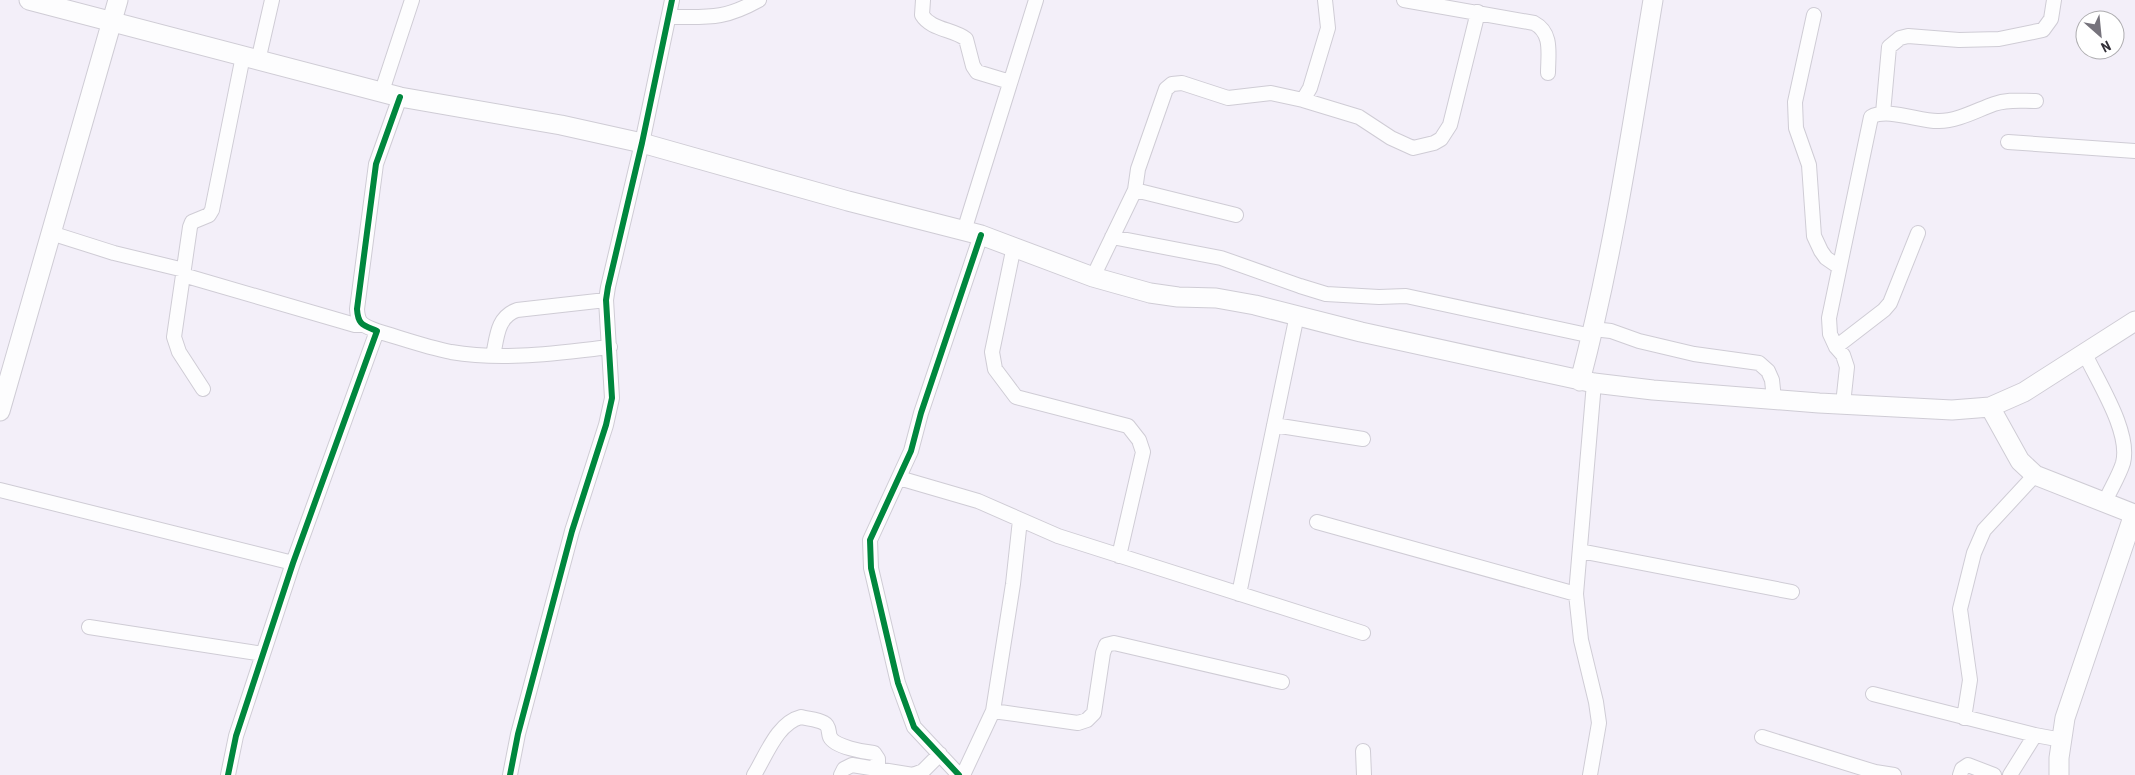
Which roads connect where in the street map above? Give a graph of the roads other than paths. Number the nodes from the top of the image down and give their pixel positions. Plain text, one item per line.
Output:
1 (29, 0) edge
2 (118, 0) edge
3 (272, 0) edge
4 (412, 0) edge
5 (672, 0) edge
6 (760, 0) edge
7 (923, 0) edge
8 (1036, 0) edge
9 (1325, 0) edge
10 (1404, 0) edge
11 (1653, 0) edge
12 (2054, 0) edge
13 (1484, 9) edge
14 (1814, 15) dead end
15 (669, 17) junction
16 (112, 21) junction
17 (251, 58) junction
18 (1548, 73) dead end
19 (1010, 82) junction
20 (391, 94) junction
21 (1303, 100) junction
22 (2036, 101) dead end
23 (1883, 114) junction
24 (2008, 142) dead end
25 (642, 143) junction
26 (2135, 151) edge
27 (1135, 190) junction
28 (1236, 215) dead end
29 (51, 233) junction
30 (972, 233) junction
31 (1918, 233) dead end
32 (1112, 237) junction
33 (1014, 246) junction
34 (1840, 267) junction
35 (183, 272) junction
36 (1093, 277) junction
37 (606, 300) junction
38 (1296, 316) junction
39 (2135, 321) edge
40 (361, 325) junction
41 (377, 331) junction
42 (1593, 332) junction
43 (610, 347) junction
44 (1836, 347) junction
45 (2085, 354) junction
46 (493, 356) junction
47 (1587, 382) junction
48 (203, 389) dead end
49 (1774, 399) junction
50 (1843, 404) junction
51 (1990, 407) junction
52 (0, 412) edge
53 (1274, 425) junction
54 (1363, 439) dead end
55 (2035, 475) junction
56 (900, 478) junction
57 (0, 490) edge
58 (2105, 502) junction
59 (2135, 514) edge
60 (1020, 520) junction
61 (1317, 522) dead end
62 (1580, 551) junction
63 (1119, 556) junction
64 (292, 563) junction
65 (1792, 592) dead end
66 (1239, 594) junction
67 (1576, 594) junction
68 (89, 627) dead end
69 (1363, 633) dead end
70 (262, 654) junction
71 (1282, 682) dead end
72 (1873, 694) dead end
73 (994, 711) junction
74 (1964, 718) junction
75 (2035, 735) junction
76 (1762, 737) dead end
77 (2062, 740) junction
78 (1363, 751) dead end
79 (940, 754) junction
80 (878, 770) junction
81 (228, 775) edge
82 (510, 775) edge
83 (754, 775) edge
84 (841, 775) edge
85 (959, 775) edge
86 (964, 775) edge
87 (1364, 775) edge
88 (1590, 775) edge
89 (1894, 775) edge
90 (1960, 775) edge
91 (1994, 775) edge
92 (2010, 775) edge
93 (2059, 775) edge

1 - 16 main road
2 - 16 main road
3 - 17 street
4 - 20 street
5 - 15 street
6 - 15 street
7 - 19 street
8 - 19 street
9 - 21 street
10 - 13 street
11 - 42 main road
12 - 23 street
13 - 18 street
13 - 21 street
14 - 34 street
15 - 25 street
16 - 17 main road
16 - 29 main road
17 - 20 main road
17 - 35 street
19 - 30 street
20 - 25 main road
20 - 40 street
21 - 27 street
22 - 23 street
23 - 34 street
24 - 26 street
25 - 30 main road
25 - 37 street
27 - 28 street
27 - 32 street
29 - 35 street
29 - 52 main road
30 - 33 main road
30 - 56 street
31 - 44 street
32 - 36 street
32 - 42 street
33 - 36 main road
33 - 63 street
34 - 44 street
35 - 40 street
35 - 48 street
36 - 38 main road
37 - 43 street
37 - 46 street
38 - 47 main road
38 - 53 street
39 - 45 main road
40 - 41 street
41 - 46 street
41 - 64 street
42 - 47 main road
42 - 49 street
43 - 46 street
43 - 82 street
44 - 50 street
45 - 51 main road
45 - 58 street
47 - 49 main road
47 - 62 street
49 - 50 main road
50 - 51 main road
51 - 55 main road
53 - 54 street
53 - 66 street
55 - 58 main road
55 - 74 street
56 - 60 street
56 - 79 street
57 - 64 street
58 - 59 main road
59 - 77 main road
60 - 63 street
60 - 73 street
61 - 67 street
62 - 65 street
62 - 67 street
63 - 66 street
64 - 70 street
66 - 69 street
67 - 88 street
68 - 70 street
70 - 81 street
71 - 73 street
72 - 74 street
73 - 86 street
74 - 75 street
75 - 77 street
75 - 92 street
76 - 89 street
77 - 93 main road
78 - 87 street
79 - 80 street
79 - 85 street
80 - 83 street
80 - 84 street
90 - 91 street

